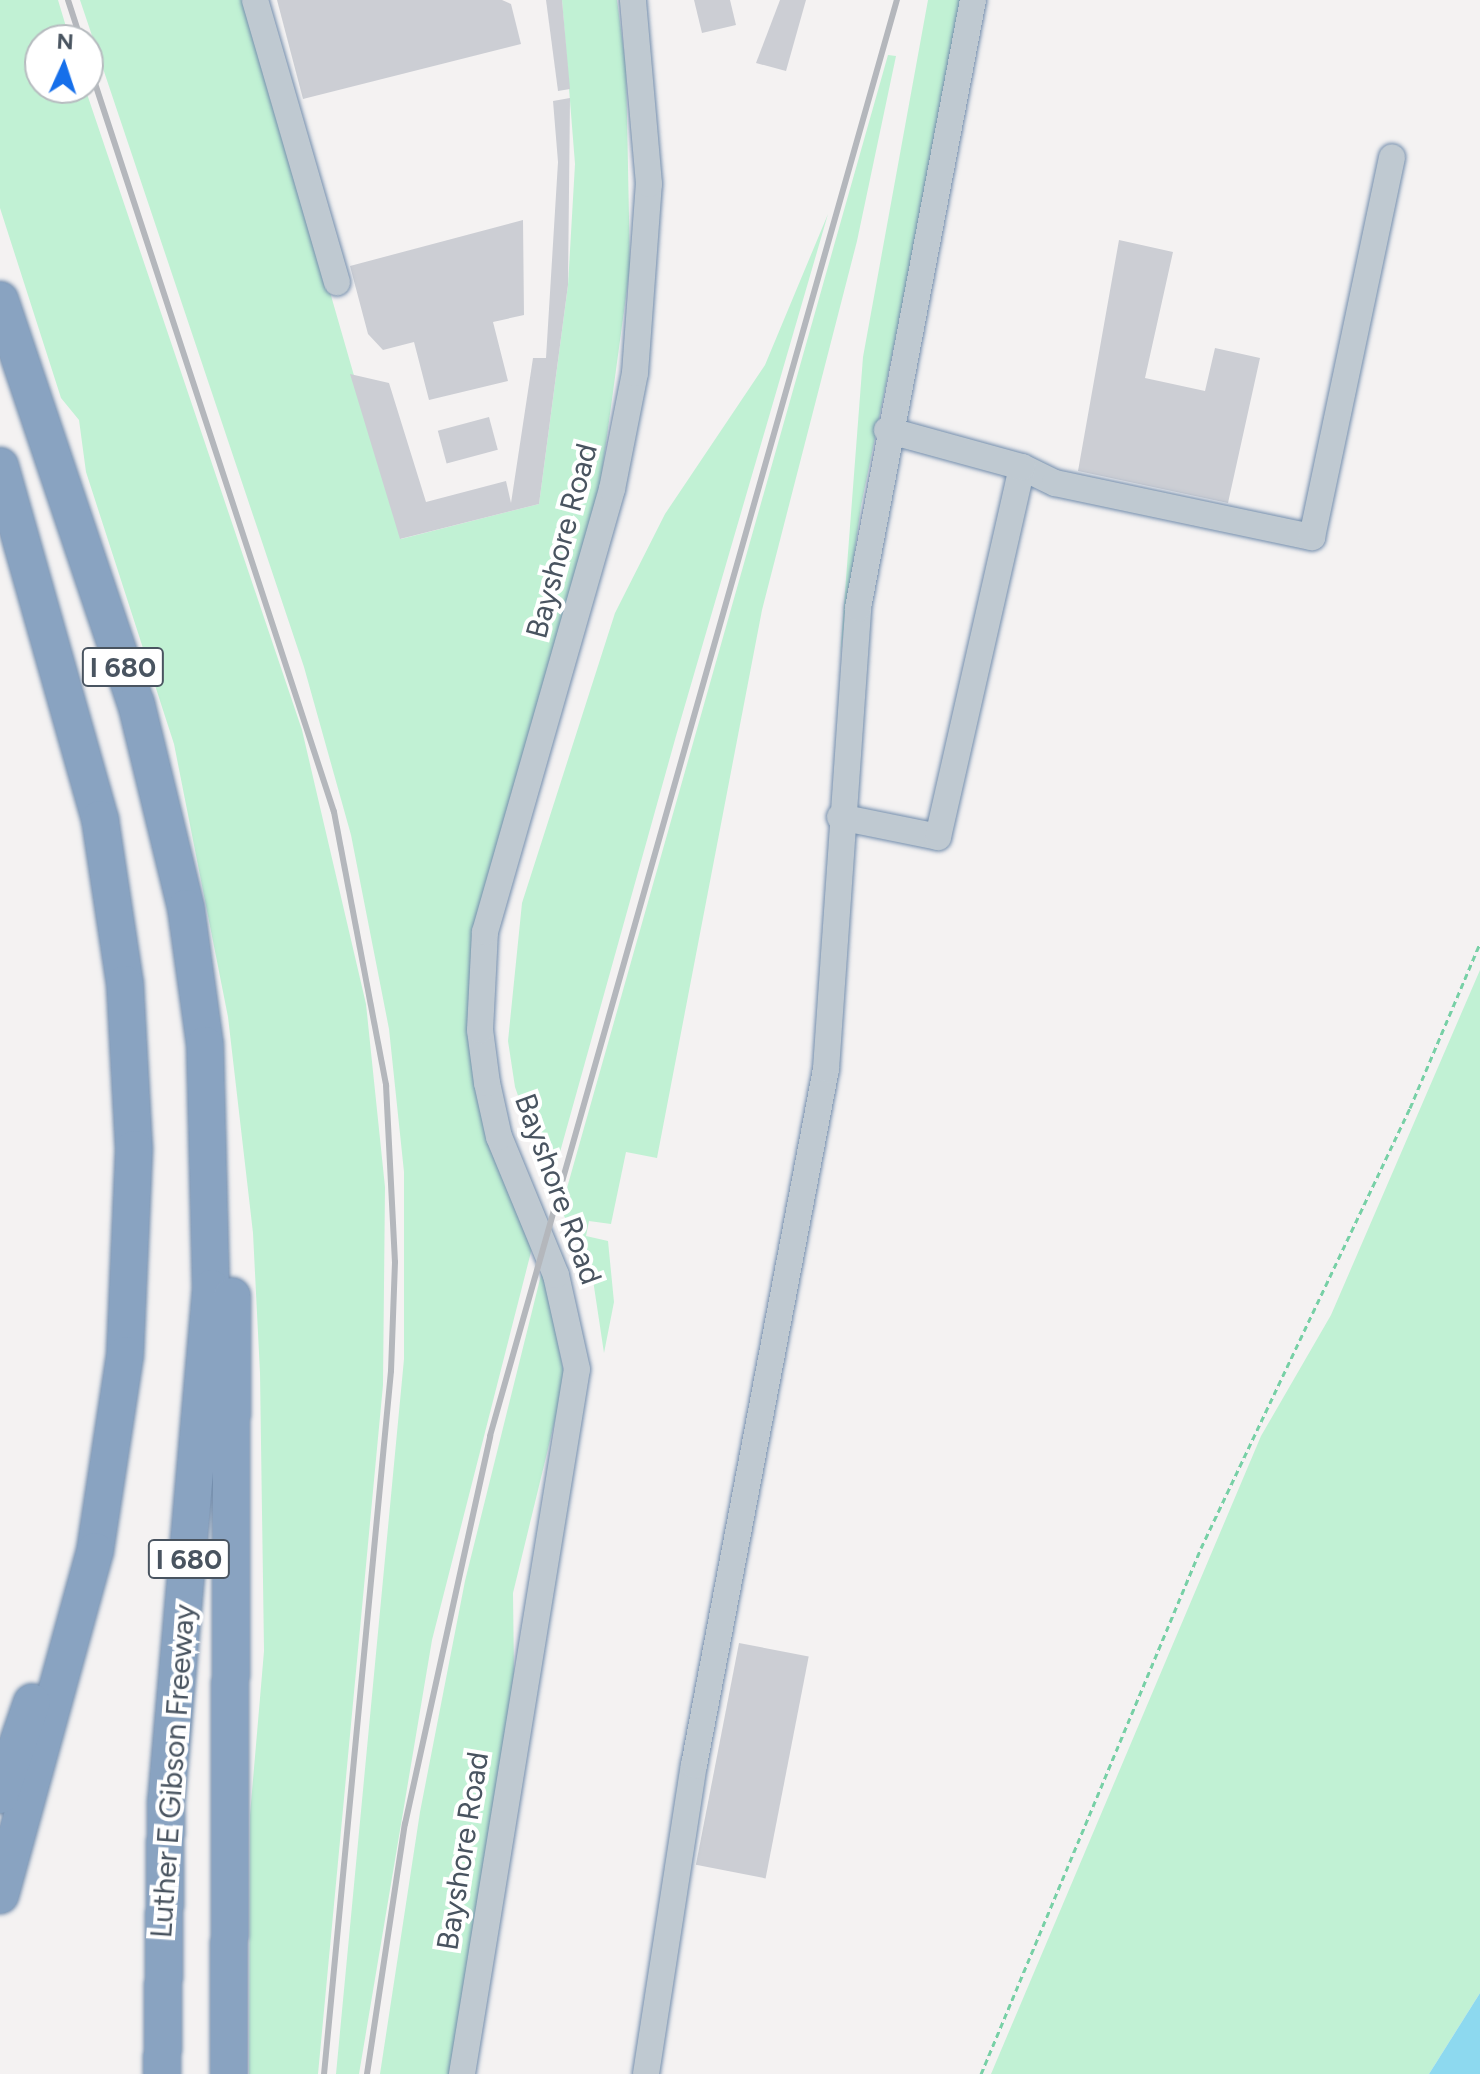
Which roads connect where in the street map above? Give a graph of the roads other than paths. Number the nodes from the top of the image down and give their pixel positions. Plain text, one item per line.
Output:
1 (255, 0) edge
2 (633, 0) edge
3 (973, 0) edge
4 (1392, 157) dead end
5 (337, 282) dead end
6 (0, 300) edge
7 (887, 430) junction
8 (0, 466) edge
9 (1022, 467) junction
10 (840, 817) junction
11 (205, 1045) junction
12 (115, 1437) junction
13 (0, 1795) edge
14 (0, 1895) edge
15 (162, 2074) edge
16 (229, 2074) edge
17 (462, 2074) edge
18 (646, 2074) edge

1 - 5 street
2 - 17 street, Bayshore Road
3 - 7 street
4 - 9 street
6 - 11 highway, Luther E Gibson Freeway / I 680
7 - 9 street
7 - 10 street
8 - 12 highway, I 680
9 - 10 street
10 - 18 street
11 - 15 highway, Luther E Gibson Freeway / I 680
11 - 16 highway
12 - 13 highway
12 - 14 highway, I 680

